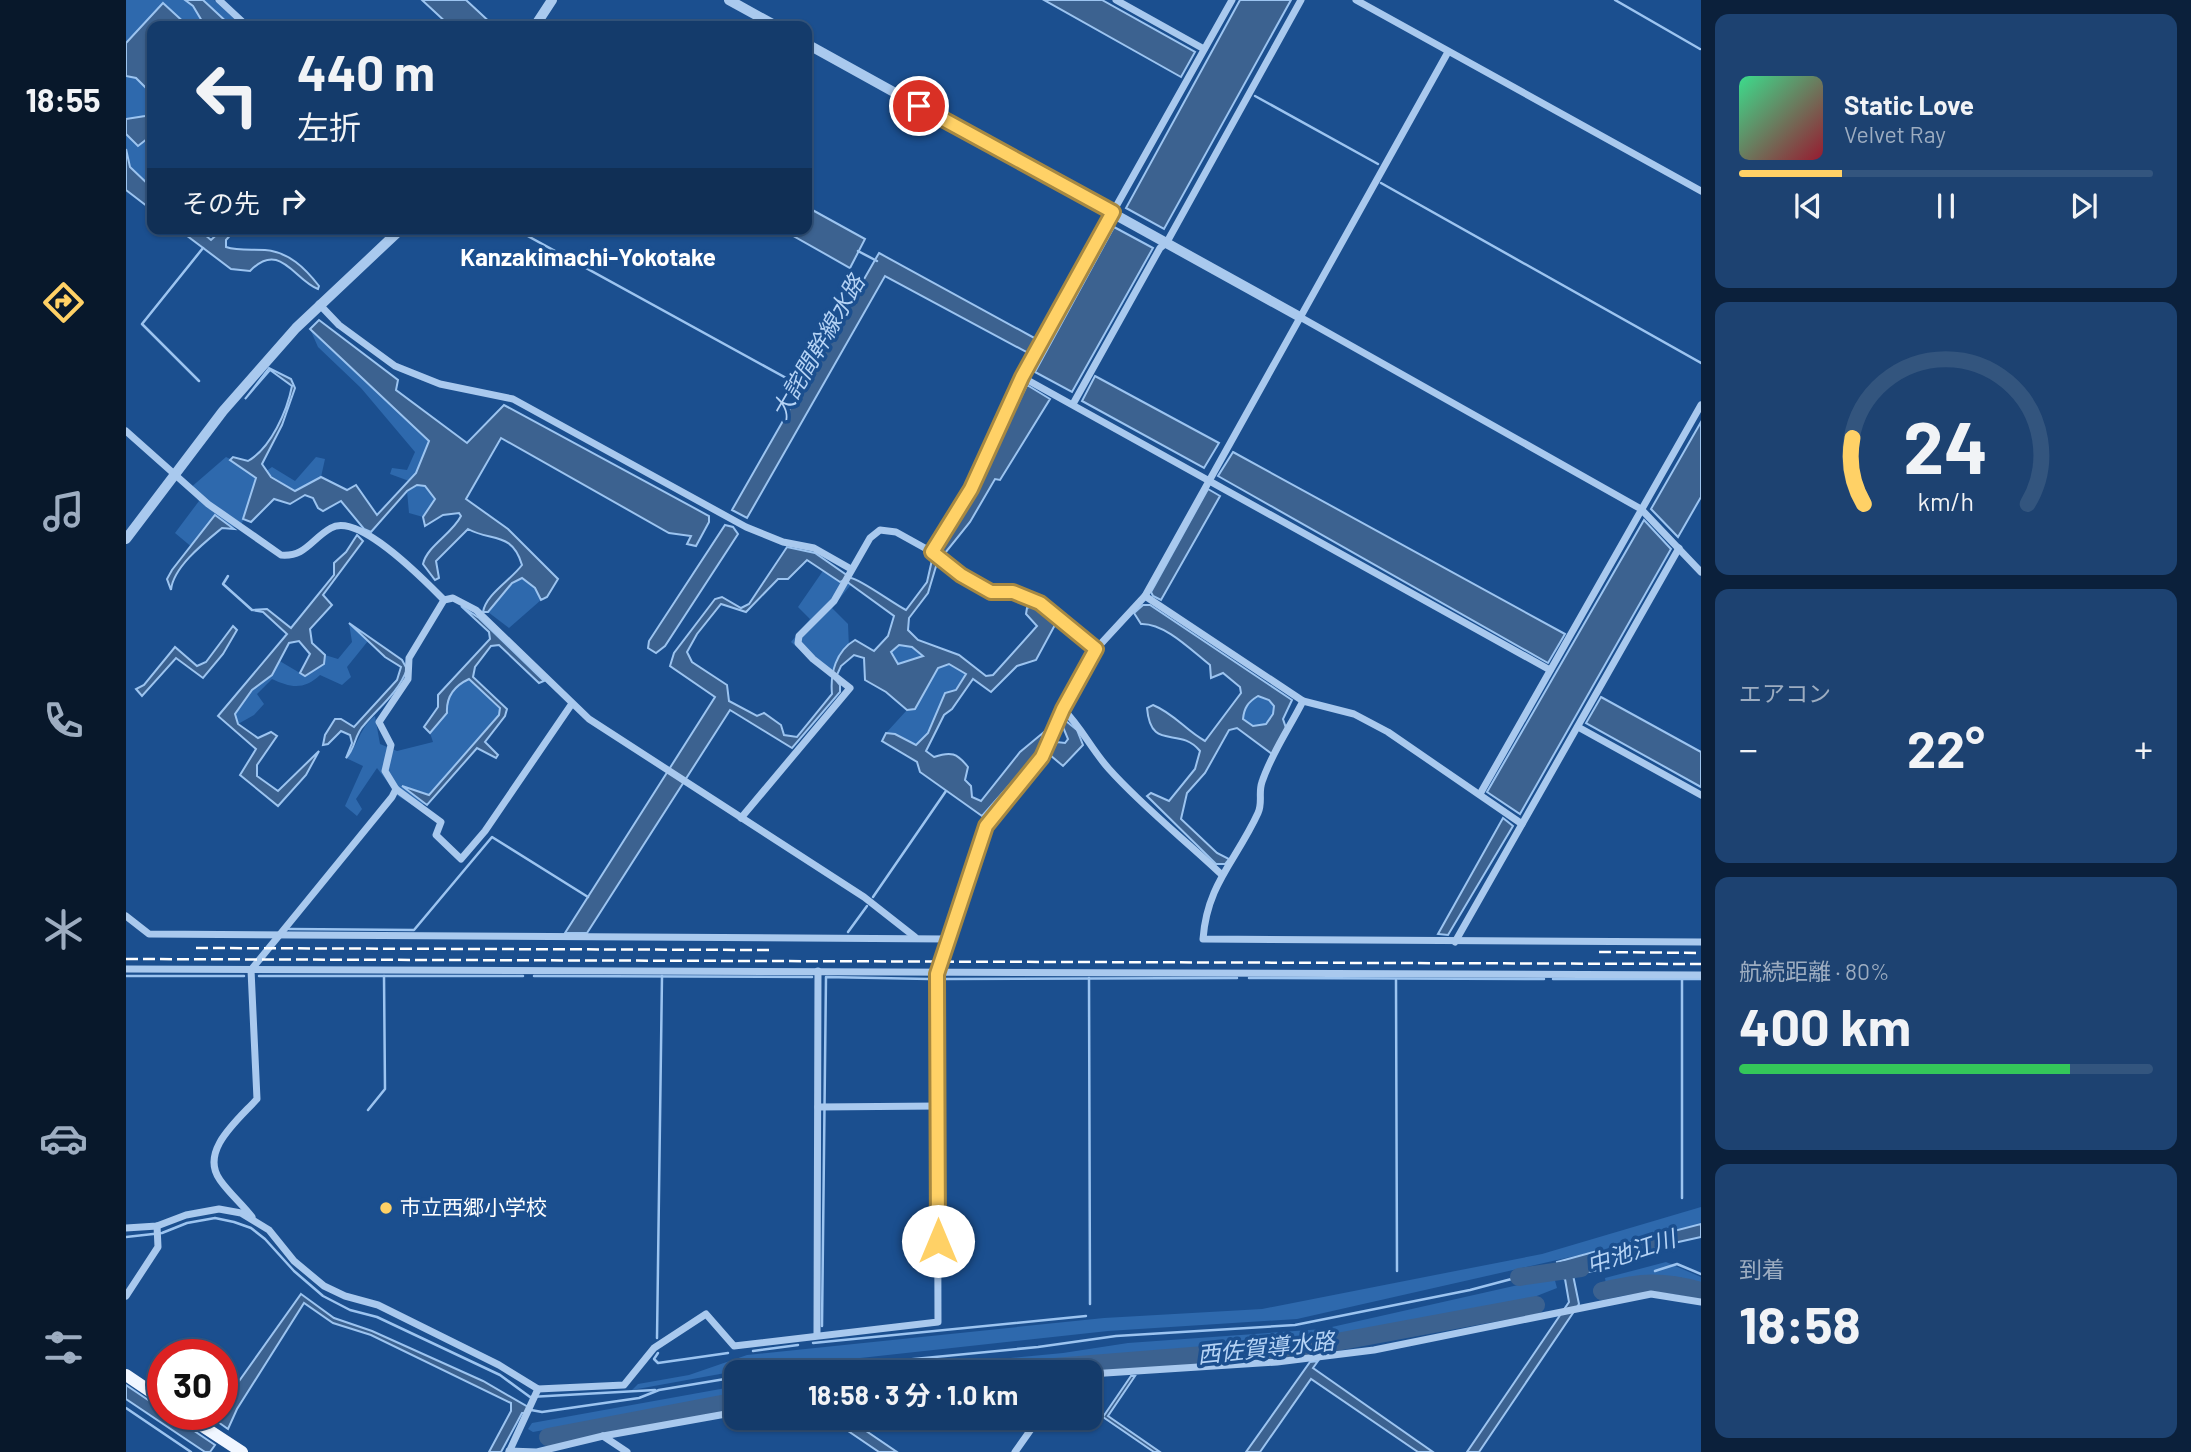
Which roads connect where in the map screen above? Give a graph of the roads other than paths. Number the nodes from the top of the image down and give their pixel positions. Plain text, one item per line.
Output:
1 (219, 0) edge
2 (551, 0) edge
3 (729, 0) edge
4 (1116, 0) edge
5 (1232, 0) edge
6 (1301, 0) edge
7 (1356, 0) edge
8 (242, 21) edge
9 (538, 21) edge
10 (767, 21) edge
11 (812, 47) edge
12 (1204, 49) junction
13 (1448, 52) junction
14 (1701, 191) edge
15 (1113, 212) junction
16 (394, 235) edge
17 (1167, 242) junction
18 (319, 304) junction
19 (1300, 317) junction
20 (1022, 377) junction
21 (1073, 404) junction
22 (1701, 405) edge
23 (126, 431) edge
24 (176, 473) junction
25 (1208, 480) junction
26 (1641, 509) junction
27 (126, 539) edge
28 (1679, 548) junction
29 (932, 552) junction
30 (851, 569) junction
31 (1701, 572) edge
32 (1145, 596) junction
33 (444, 600) junction
34 (1096, 649) junction
35 (1550, 670) junction
36 (1303, 701) junction
37 (571, 705) junction
38 (1063, 709) junction
39 (1578, 727) junction
40 (396, 789) junction
41 (1480, 794) junction
42 (1701, 795) edge
43 (741, 818) junction
44 (1522, 824) junction
45 (1223, 871) junction
46 (126, 916) edge
47 (277, 936) junction
48 (915, 937) junction
49 (947, 939) junction
50 (1455, 942) junction
51 (1701, 942) edge
52 (126, 969) edge
53 (251, 970) junction
54 (818, 971) junction
55 (937, 974) junction
56 (1701, 975) edge
57 (938, 1106) junction
58 (818, 1107) junction
59 (252, 1217) junction
60 (157, 1226) junction
61 (126, 1228) edge
62 (126, 1296) edge
63 (1701, 1302) edge
64 (817, 1334) junction
65 (1102, 1373) edge
66 (126, 1375) edge
67 (147, 1389) edge
68 (538, 1389) junction
69 (724, 1414) edge
70 (208, 1430) edge
71 (1031, 1430) edge
72 (603, 1436) junction
73 (509, 1451) edge
74 (242, 1452) edge
75 (626, 1452) edge
76 (1015, 1452) edge

1 - 8 street
2 - 9 street
3 - 10 street
4 - 12 street
5 - 12 street
6 - 17 street
7 - 13 street
11 - 15 street
12 - 15 street
13 - 14 street
13 - 19 street
15 - 17 street
15 - 20 street
16 - 18 street
17 - 19 street
17 - 21 street
18 - 24 street
18 - 30 street
19 - 25 street
19 - 26 street
20 - 21 street
20 - 29 street
21 - 25 street
22 - 26 street
23 - 24 street
24 - 27 street
24 - 33 street
25 - 32 street
25 - 35 street
26 - 28 street
26 - 35 street
28 - 31 street
28 - 39 street
29 - 30 street
29 - 34 street
30 - 43 street
32 - 34 street
32 - 36 street
33 - 37 street
33 - 40 street
34 - 38 street
35 - 41 street
36 - 41 street
36 - 45 street
37 - 40 street
37 - 43 street
38 - 45 street
38 - 49 street
39 - 42 street
39 - 44 street
40 - 47 street
41 - 44 street
43 - 48 street
44 - 50 street
45 - 50 street
46 - 47 street
47 - 48 street
47 - 53 street
48 - 49 street
49 - 55 street
50 - 51 street
52 - 53 street
53 - 54 street
53 - 59 street
54 - 55 street
54 - 58 street
55 - 56 street
55 - 57 street
57 - 58 street
57 - 64 street
58 - 64 street
59 - 60 street
59 - 68 street
60 - 61 street
60 - 62 street
63 - 65 street
64 - 68 street
66 - 67 main road
68 - 73 street
69 - 72 street
70 - 74 main road
71 - 76 street
72 - 73 street
72 - 75 street

